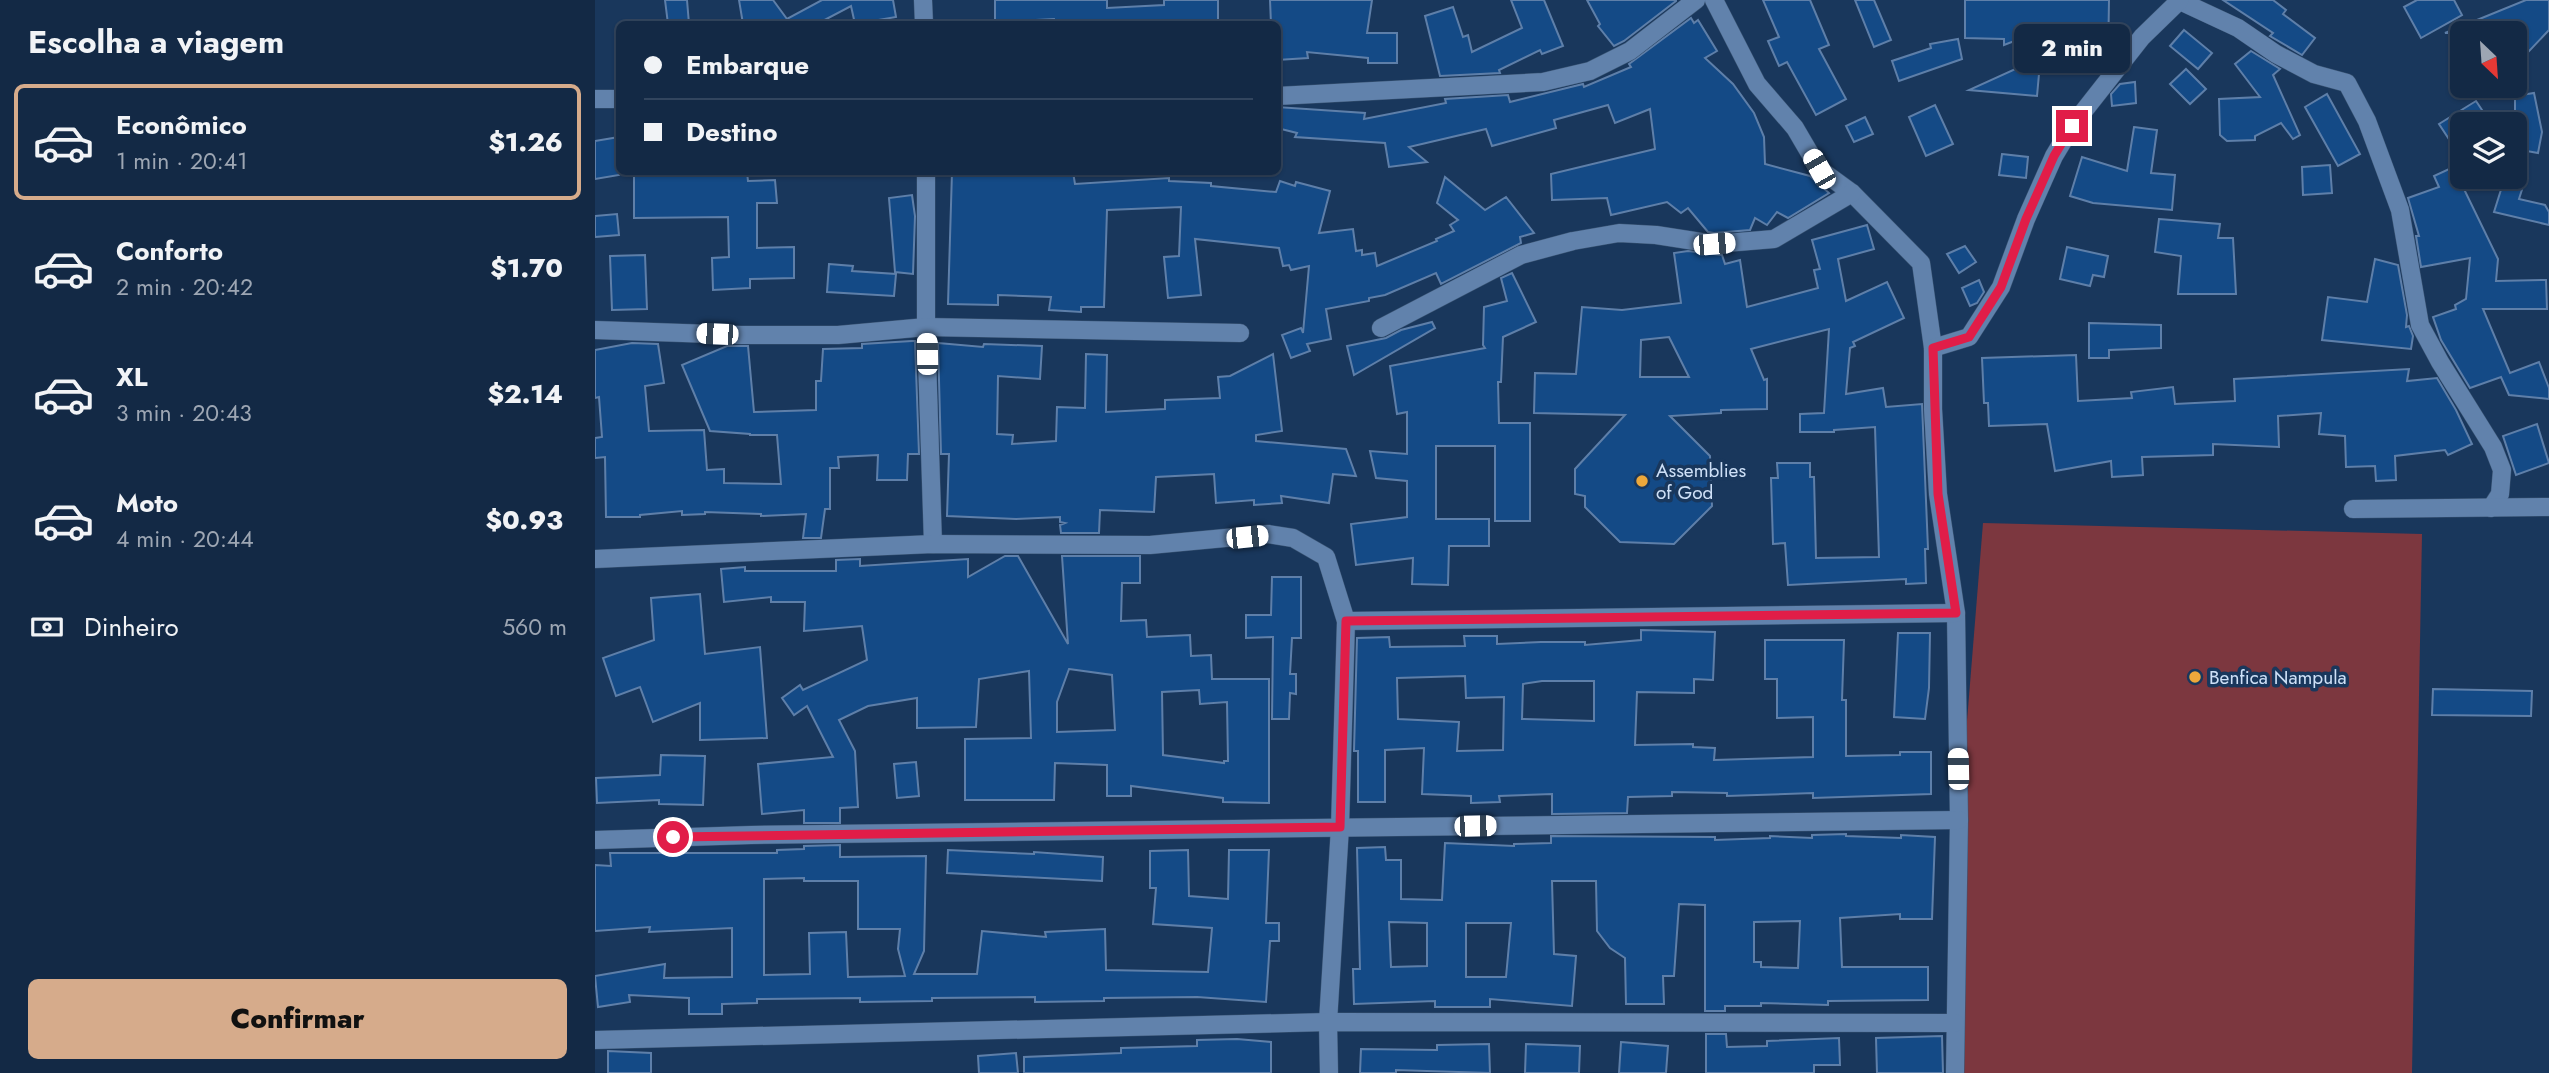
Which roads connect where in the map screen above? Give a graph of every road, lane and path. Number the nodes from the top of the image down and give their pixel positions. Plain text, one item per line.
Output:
1 (923, 0) edge
2 (1696, 0) edge
3 (1714, 0) edge
4 (2180, 1) edge
5 (924, 21) edge
6 (1281, 96) edge
7 (595, 99) edge
8 (616, 99) edge
9 (926, 175) edge
10 (1852, 193) junction
11 (926, 327) junction
12 (1381, 328) dead end
13 (595, 330) edge
14 (1240, 333) dead end
15 (1933, 348) junction
16 (2549, 507) edge
17 (2353, 509) dead end
18 (2491, 509) junction
19 (933, 544) junction
20 (595, 559) edge
21 (1956, 613) junction
22 (1346, 621) junction
23 (1959, 820) junction
24 (1340, 827) junction
25 (595, 840) edge
26 (1328, 1023) junction
27 (1955, 1023) junction
28 (595, 1040) edge
29 (1329, 1073) edge
30 (1955, 1073) edge

1 - 5 street
2 - 6 street
3 - 10 street
4 - 15 street
4 - 18 street
7 - 8 street
9 - 11 street
10 - 12 street
10 - 15 street
11 - 13 street
11 - 14 street
11 - 19 street
15 - 21 street
16 - 18 street
17 - 18 street
19 - 20 street
19 - 22 street
21 - 22 street
21 - 23 street
22 - 24 street
23 - 24 street
23 - 27 street
24 - 25 street
24 - 26 street
26 - 27 street
26 - 28 street
26 - 29 street
27 - 30 street

